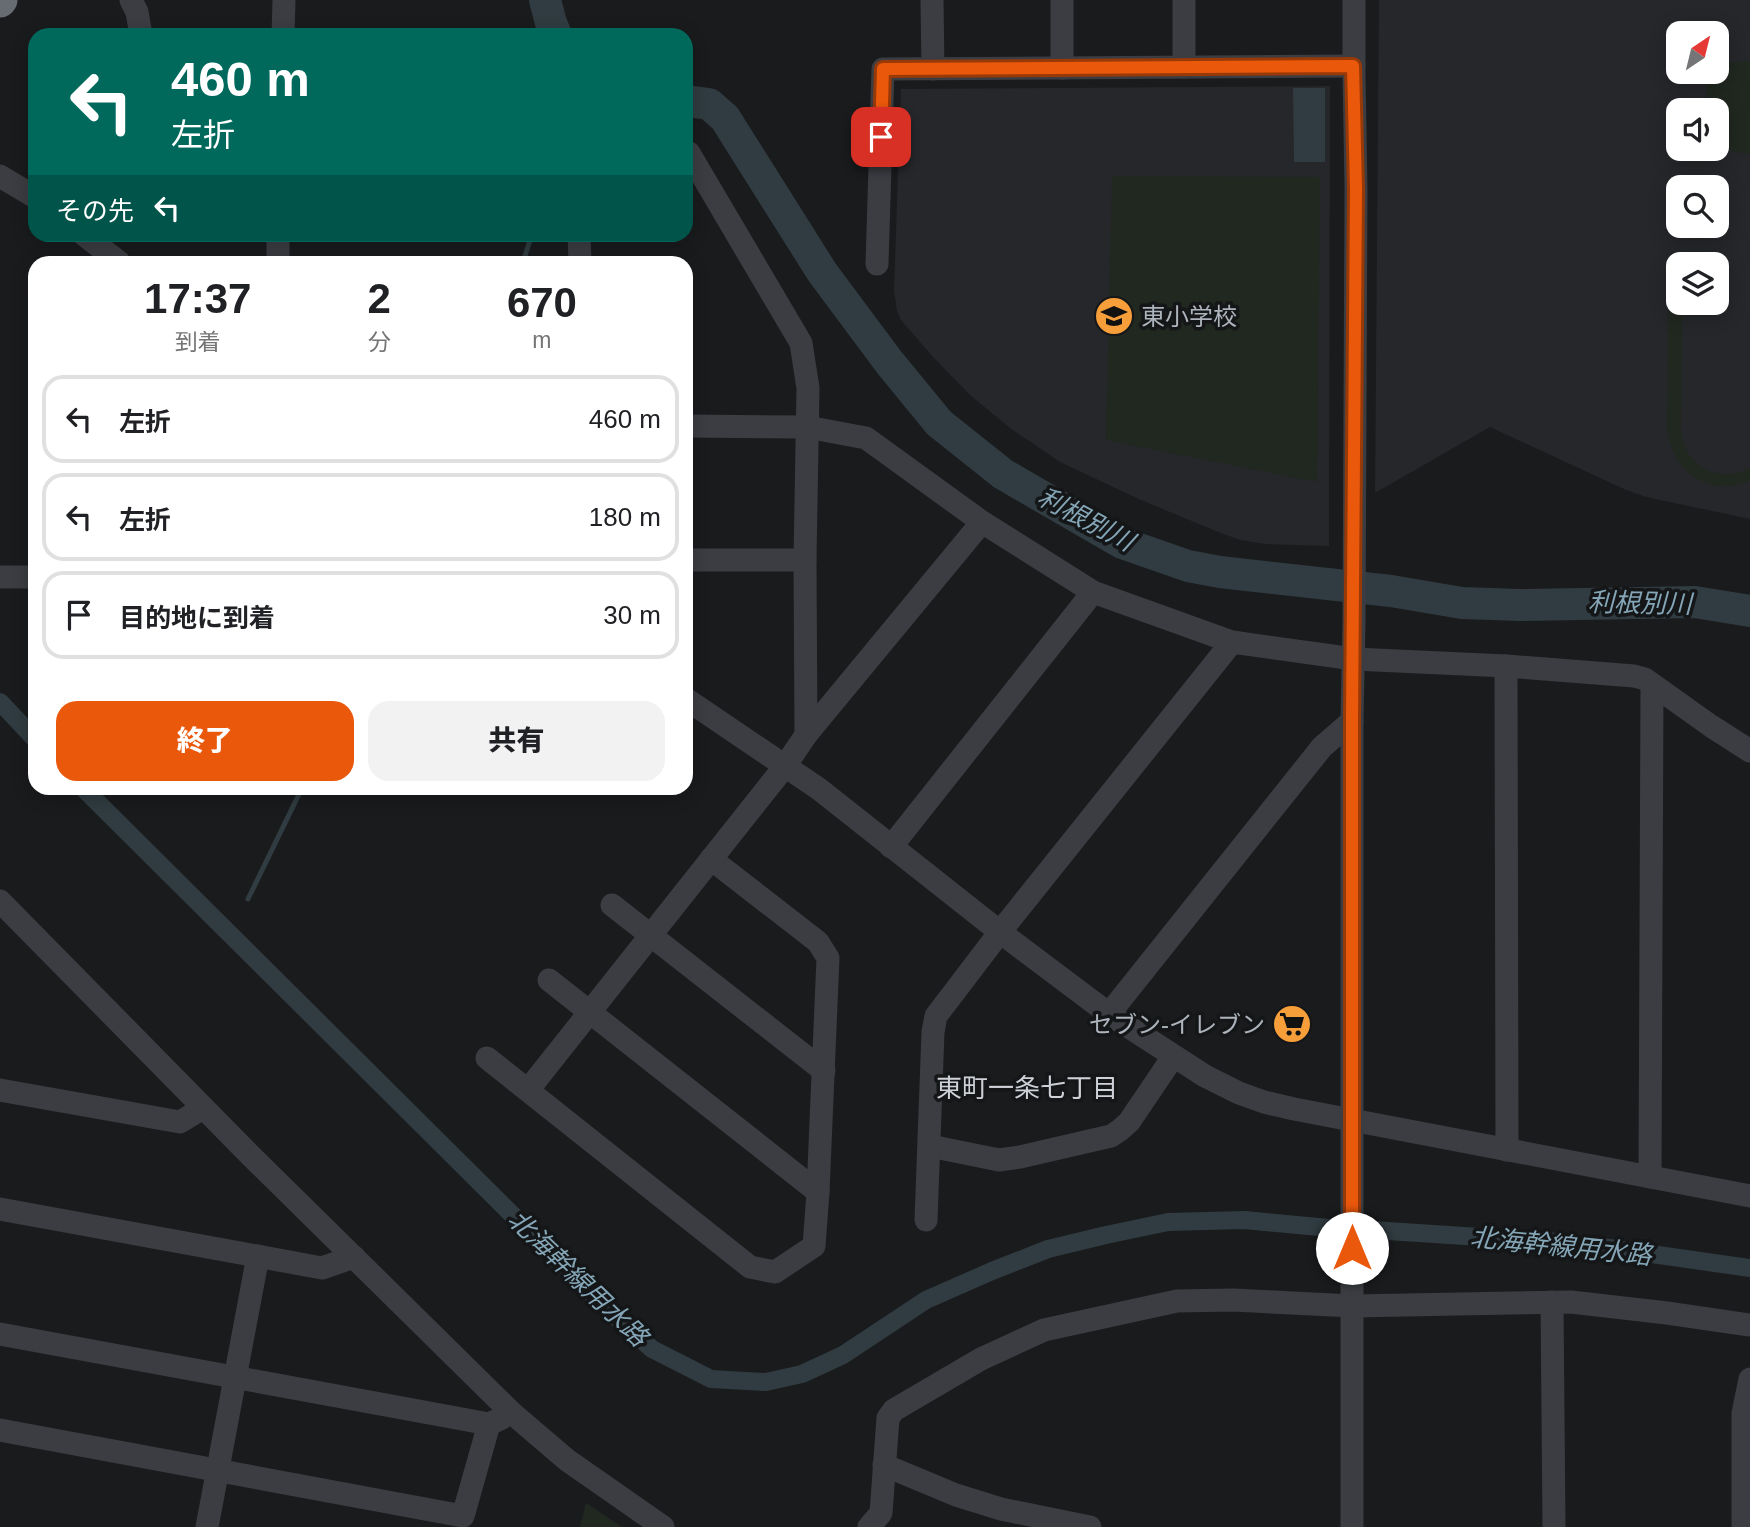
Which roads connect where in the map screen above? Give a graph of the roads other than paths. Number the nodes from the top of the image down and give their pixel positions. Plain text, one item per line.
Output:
1 (131, 0) edge
2 (284, 0) edge
3 (932, 0) edge
4 (1062, 0) edge
5 (1184, 0) edge
6 (1354, 0) edge
7 (140, 28) edge
8 (283, 28) edge
9 (1353, 66) junction
10 (1184, 67) junction
11 (1062, 68) junction
12 (933, 69) junction
13 (693, 160) edge
14 (0, 176) edge
15 (28, 193) edge
16 (93, 242) edge
17 (111, 256) edge
18 (877, 264) dead end
19 (693, 426) edge
20 (807, 427) junction
21 (982, 522) junction
22 (693, 560) edge
23 (805, 560) junction
24 (0, 577) edge
25 (28, 577) edge
26 (1093, 592) junction
27 (1232, 642) junction
28 (1354, 659) junction
29 (1506, 666) junction
30 (1653, 685) junction
31 (693, 704) edge
32 (1352, 721) junction
33 (806, 735) junction
34 (1750, 751) edge
35 (785, 766) junction
36 (891, 847) junction
37 (711, 859) junction
38 (0, 901) edge
39 (612, 905) dead end
40 (999, 932) junction
41 (651, 935) junction
42 (549, 980) dead end
43 (590, 1013) junction
44 (1109, 1014) junction
45 (1174, 1057) junction
46 (487, 1058) dead end
47 (824, 1071) junction
48 (0, 1090) edge
49 (528, 1090) junction
50 (203, 1108) junction
51 (1352, 1120) junction
52 (930, 1146) junction
53 (1507, 1150) junction
54 (1650, 1177) junction
55 (818, 1192) junction
56 (1750, 1196) edge
57 (0, 1209) edge
58 (926, 1220) dead end
59 (258, 1256) junction
60 (354, 1257) junction
61 (1552, 1302) junction
62 (1352, 1306) junction
63 (1750, 1325) edge
64 (0, 1334) edge
65 (234, 1377) junction
66 (1750, 1379) edge
67 (512, 1413) junction
68 (489, 1423) junction
69 (0, 1430) edge
70 (884, 1465) junction
71 (217, 1471) junction
72 (461, 1521) edge
73 (207, 1527) edge
74 (663, 1527) edge
75 (869, 1527) edge
76 (1090, 1527) edge
77 (1352, 1527) edge
78 (1553, 1527) edge
79 (1743, 1527) edge

1 - 7 street
2 - 8 street
3 - 12 street
4 - 11 street
5 - 10 street
6 - 9 street
9 - 10 street
9 - 28 street
10 - 11 street
11 - 12 street
12 - 18 street
13 - 20 street
14 - 15 street
16 - 17 street
19 - 20 street
20 - 21 street
20 - 23 street
21 - 26 street
21 - 33 street
22 - 23 street
23 - 33 street
24 - 25 street
26 - 27 street
26 - 36 street
27 - 28 street
27 - 40 street
28 - 29 street
28 - 32 street
29 - 30 street
29 - 53 street
30 - 34 street
30 - 54 street
31 - 35 street
32 - 44 street
32 - 51 street
33 - 35 street
35 - 36 street
35 - 37 street
36 - 40 street
37 - 41 street
37 - 47 street
38 - 50 street
39 - 41 street
40 - 44 street
40 - 52 street
41 - 43 street
41 - 47 street
42 - 43 street
43 - 49 street
43 - 55 street
44 - 45 street
45 - 51 street
45 - 52 street
46 - 49 street
47 - 55 street
48 - 50 street
49 - 55 street
50 - 60 street
51 - 53 street
51 - 62 street
52 - 58 street
53 - 54 street
54 - 56 street
57 - 59 street
59 - 60 street
59 - 65 street
60 - 67 street
61 - 62 street
61 - 63 street
61 - 78 street
62 - 70 street
62 - 77 street
64 - 65 street
65 - 68 street
65 - 71 street
66 - 79 street
67 - 68 street
67 - 74 street
68 - 72 street
69 - 71 street
70 - 75 street
70 - 76 street
71 - 72 street
71 - 73 street

